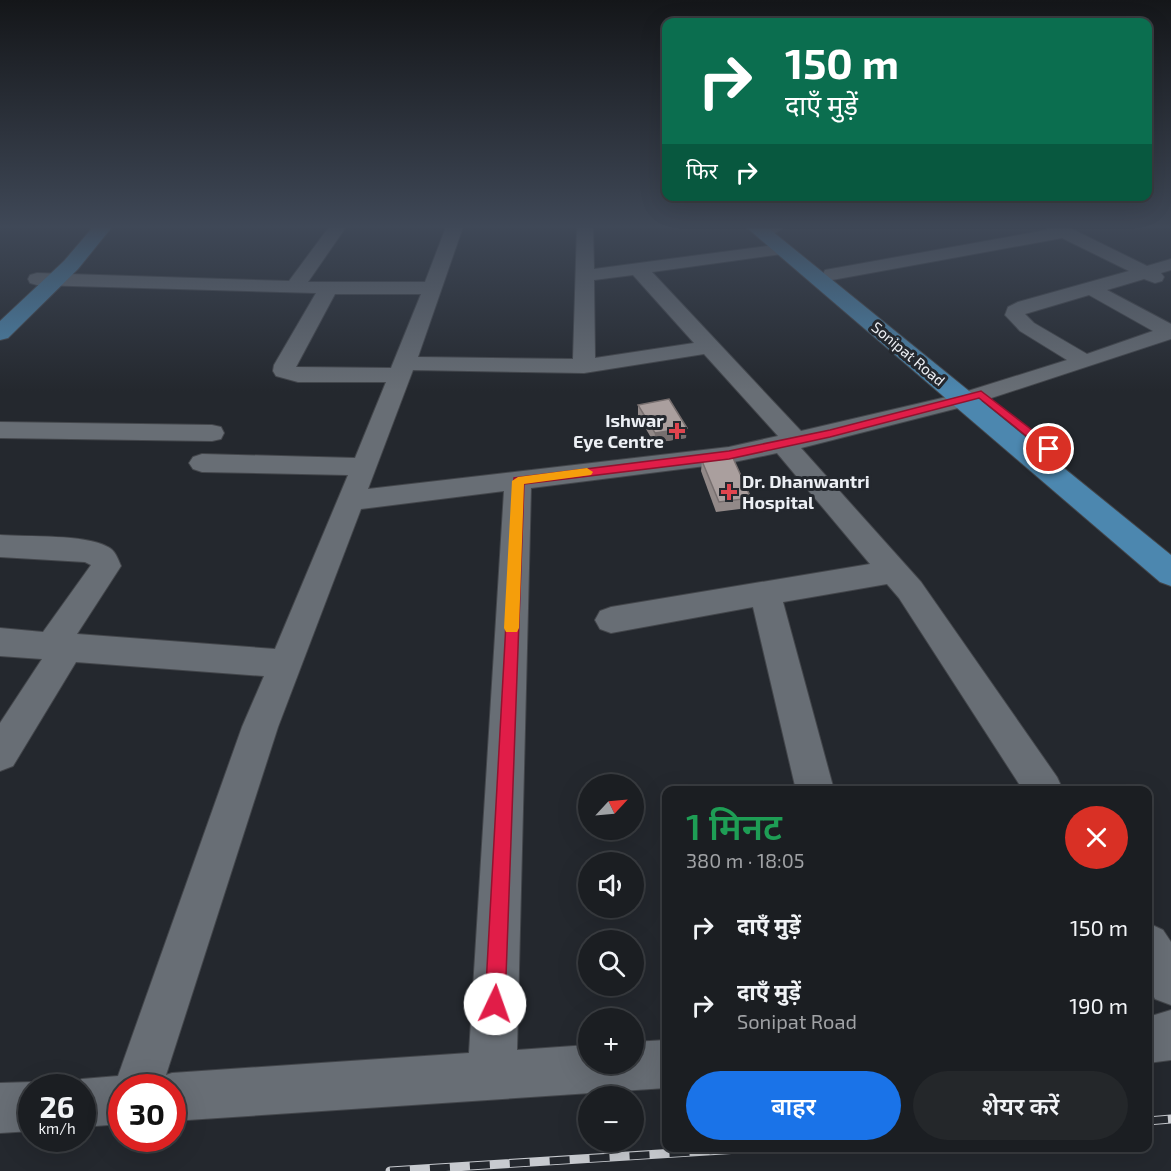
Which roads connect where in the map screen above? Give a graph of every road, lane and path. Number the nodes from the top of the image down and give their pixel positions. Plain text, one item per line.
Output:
1 (44, 282) edge
2 (45, 282) edge
3 (97, 282) edge
4 (298, 282) edge
5 (435, 282) edge
6 (586, 282) edge
7 (650, 282) edge
8 (835, 282) edge
9 (841, 282) edge
10 (1114, 282) edge
11 (169, 284) joint
12 (294, 287) junction
13 (329, 288) junction
14 (433, 288) junction
15 (1090, 289) junction
16 (0, 315) edge
17 (1170, 332) edge
18 (0, 333) edge
19 (710, 347) junction
20 (1085, 362) junction
21 (584, 366) junction
22 (402, 369) junction
23 (972, 397) junction
24 (0, 429) edge
25 (212, 433) dead end
26 (790, 442) junction
27 (202, 463) dead end
28 (364, 467) junction
29 (518, 481) junction
30 (351, 501) junction
31 (0, 546) edge
32 (1171, 546) edge
33 (894, 571) junction
34 (1171, 573) edge
35 (765, 592) junction
36 (611, 620) dead end
37 (0, 642) edge
38 (59, 647) junction
39 (285, 664) junction
40 (0, 754) edge
41 (814, 786) edge
42 (1041, 786) edge
43 (1152, 952) edge
44 (1171, 983) edge
45 (1171, 1033) edge
46 (1152, 1040) edge
47 (662, 1064) edge
48 (143, 1074) edge
49 (492, 1076) junction
50 (186, 1096) edge
51 (18, 1107) edge
52 (0, 1108) edge

1 - 16 main road
2 - 18 main road
3 - 11 street
4 - 12 street
5 - 14 street
6 - 21 street
7 - 19 street
8 - 23 main road, Sonipat Road
9 - 23 main road, Sonipat Road
10 - 15 street
11 - 12 street
12 - 13 street
13 - 14 street
13 - 22 street
14 - 22 street
15 - 17 street
15 - 20 street
17 - 20 street
19 - 21 street
19 - 26 street
20 - 23 street
21 - 22 street
22 - 28 street
23 - 26 street
23 - 32 main road, Sonipat Road
23 - 34 main road, Sonipat Road
24 - 25 street
26 - 29 street
26 - 33 street
27 - 28 street
28 - 30 street
29 - 30 street
29 - 49 street
30 - 39 street
31 - 38 street
33 - 35 street
33 - 42 street
35 - 36 street
35 - 41 street
37 - 38 street
38 - 39 street
38 - 40 street
39 - 48 street
43 - 44 street
45 - 46 street
47 - 49 street
49 - 50 street
51 - 52 street

